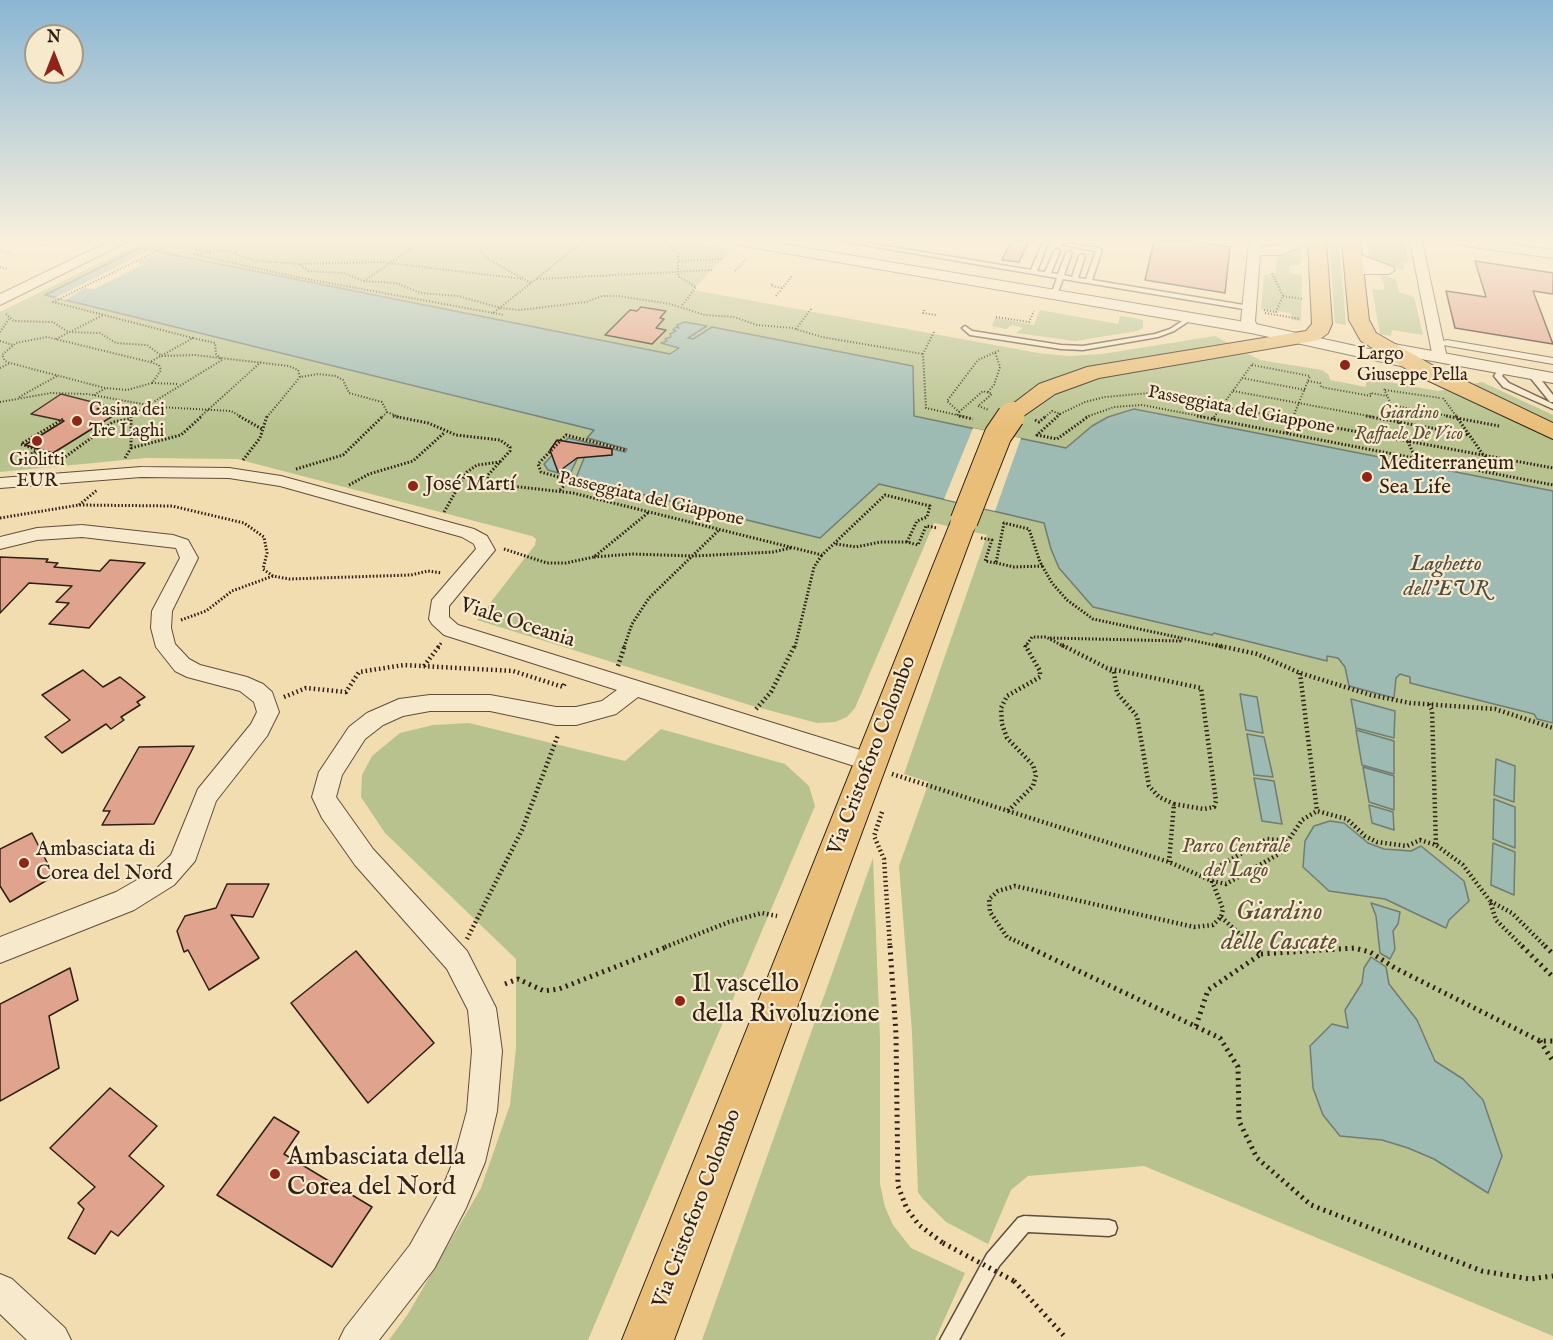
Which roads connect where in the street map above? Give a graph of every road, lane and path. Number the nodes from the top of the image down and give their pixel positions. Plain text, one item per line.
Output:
1 (58, 304) edge
2 (446, 304) edge
3 (486, 304) edge
4 (506, 304) edge
5 (574, 304) edge
6 (660, 304) edge
7 (684, 304) edge
8 (1104, 304) edge
9 (1219, 304) edge
10 (1256, 304) edge
11 (1280, 304) edge
12 (1321, 304) edge
13 (1358, 304) edge
14 (1420, 304) edge
15 (681, 307) junction
16 (501, 308) junction
17 (811, 309) dead end
18 (924, 310) dead end
19 (1256, 310) junction
20 (1034, 311) dead end
21 (0, 312) edge
22 (493, 313) junction
23 (103, 315) junction
24 (504, 315) dead end
25 (936, 315) dead end
26 (996, 316) dead end
27 (1190, 318) junction
28 (9, 319) junction
29 (965, 328) dead end
30 (1303, 328) junction
31 (796, 329) junction
32 (0, 332) edge
33 (934, 332) dead end
34 (68, 333) junction
35 (193, 338) junction
36 (56, 339) junction
37 (1015, 340) junction
38 (0, 341) edge
39 (116, 343) junction
40 (13, 345) junction
41 (1378, 345) junction
42 (1256, 348) junction
43 (102, 350) junction
44 (1444, 350) junction
45 (995, 352) junction
46 (923, 354) junction
47 (162, 356) junction
48 (222, 360) junction
49 (1553, 361) edge
50 (10, 363) junction
51 (150, 363) junction
52 (261, 363) junction
53 (1410, 363) junction
54 (0, 368) edge
55 (1503, 369) junction
56 (1532, 374) junction
57 (58, 376) junction
58 (300, 377) junction
59 (1242, 378) junction
60 (1553, 378) edge
61 (1308, 381) junction
62 (152, 383) junction
63 (179, 384) junction
64 (106, 388) junction
65 (1305, 390) junction
66 (1233, 391) junction
67 (988, 392) junction
68 (1448, 393) junction
69 (94, 396) junction
70 (1387, 396) junction
71 (14, 399) junction
72 (1553, 400) edge
73 (0, 402) edge
74 (150, 404) junction
75 (1299, 404) junction
76 (1223, 405) junction
77 (1391, 405) junction
78 (1553, 407) edge
79 (210, 409) junction
80 (387, 412) junction
81 (958, 414) junction
82 (1013, 414) junction
83 (1060, 414) junction
84 (1456, 417) junction
85 (63, 419) dead end
86 (129, 419) junction
87 (973, 419) dead end
88 (1213, 419) junction
89 (1293, 419) junction
90 (1399, 422) junction
91 (1506, 428) dead end
92 (262, 429) junction
93 (445, 432) junction
94 (1553, 432) edge
95 (1287, 433) junction
96 (1469, 435) junction
97 (1407, 440) junction
98 (625, 450) dead end
99 (1483, 455) junction
100 (64, 457) junction
101 (1415, 458) junction
102 (501, 462) junction
103 (53, 468) dead end
104 (1553, 468) edge
105 (229, 473) junction
106 (1496, 474) junction
107 (274, 479) junction
108 (0, 483) edge
109 (1553, 485) edge
110 (559, 491) junction
111 (335, 496) junction
112 (650, 512) junction
113 (0, 518) edge
114 (432, 522) junction
115 (719, 529) junction
116 (961, 529) junction
117 (482, 542) junction
118 (907, 542) junction
119 (0, 543) edge
120 (836, 544) junction
121 (791, 547) junction
122 (822, 555) junction
123 (694, 556) junction
124 (594, 557) junction
125 (996, 563) junction
126 (1043, 566) junction
127 (273, 576) junction
128 (464, 576) junction
129 (161, 628) junction
130 (1046, 638) junction
131 (1181, 638) junction
132 (437, 647) dead end
133 (424, 666) junction
134 (1107, 668) junction
135 (576, 669) junction
136 (1300, 673) junction
137 (625, 683) junction
138 (267, 704) junction
139 (1430, 704) junction
140 (756, 710) dead end
141 (561, 717) junction
142 (1553, 728) edge
143 (885, 775) junction
144 (1174, 804) junction
145 (884, 806) dead end
146 (1008, 811) junction
147 (1317, 811) junction
148 (1287, 841) junction
149 (1436, 845) junction
150 (1168, 862) junction
151 (1212, 881) junction
152 (1490, 900) junction
153 (777, 916) dead end
154 (1221, 917) junction
155 (0, 950) edge
156 (1261, 954) junction
157 (1553, 954) edge
158 (457, 960) junction
159 (1553, 977) edge
160 (505, 984) dead end
161 (1196, 1026) junction
162 (1540, 1041) junction
163 (1553, 1041) edge
164 (1553, 1061) edge
165 (1109, 1228) dead end
166 (1553, 1276) edge
167 (0, 1291) edge
168 (1066, 1338) dead end
169 (52, 1340) edge
170 (357, 1340) edge
171 (648, 1340) edge
172 (949, 1340) edge

1 - 23 path
2 - 22 path
3 - 16 path
4 - 16 path
5 - 16 path
6 - 15 path
7 - 15 path
8 - 27 street
9 - 19 lane
10 - 19 street
11 - 19 path
12 - 30 main road
13 - 41 main road
14 - 44 street
15 - 31 path
16 - 22 path
17 - 31 path
18 - 25 path
19 - 30 path
19 - 42 street
20 - 26 path
21 - 28 path
22 - 24 path
23 - 34 path
23 - 35 path
27 - 37 lane
27 - 42 street
28 - 32 path
28 - 34 path
29 - 37 lane
30 - 42 main road, Via Cristoforo Colombo
30 - 53 street
31 - 46 path
33 - 46 path
34 - 36 path
34 - 39 path
35 - 47 path
35 - 48 path
36 - 40 path
36 - 43 path
37 - 45 path
38 - 40 path
39 - 43 path
39 - 47 path
40 - 50 path
41 - 44 street
41 - 53 main road
42 - 53 street
42 - 59 path
42 - 61 path
42 - 82 main road, Via Cristoforo Colombo
43 - 51 path
44 - 49 street
44 - 55 street
45 - 67 path
45 - 81 path
46 - 81 path
47 - 48 path
47 - 51 path
48 - 52 path
48 - 63 path
50 - 54 path
50 - 57 path
51 - 62 path
52 - 58 path
52 - 79 path
53 - 68 main road
55 - 56 street
55 - 68 street
55 - 78 lane
56 - 60 street
56 - 72 lane
57 - 64 path
57 - 71 path
58 - 80 path, Passeggiata del Giappone
58 - 92 path
59 - 65 path
59 - 66 path
61 - 65 path
61 - 70 path
62 - 63 path
62 - 64 path
63 - 74 path
64 - 69 path
65 - 75 path
66 - 75 path
66 - 76 path
67 - 81 path
67 - 82 path
68 - 70 path
68 - 84 path
68 - 94 main road
69 - 71 path
69 - 74 path
70 - 77 path
71 - 73 path
74 - 79 path
74 - 86 path
75 - 89 path
75 - 90 path
76 - 83 path
76 - 88 path
76 - 89 path
77 - 84 path
77 - 90 path
79 - 86 path
79 - 92 path
80 - 93 path, Passeggiata del Giappone
80 - 107 path
81 - 87 path
82 - 83 path
82 - 116 main road, Via Cristoforo Colombo, bridge
83 - 88 path, Passeggiata del Giappone
84 - 91 path
84 - 96 path
85 - 100 path
86 - 100 path
88 - 95 path, Passeggiata del Giappone
89 - 95 path
89 - 97 path
90 - 96 path
90 - 97 path
92 - 105 path
93 - 102 path, Passeggiata del Giappone
93 - 111 path
95 - 101 path, Passeggiata del Giappone
96 - 99 path
97 - 99 path
97 - 101 path
98 - 110 path
99 - 104 path
99 - 106 path
100 - 103 path
101 - 106 path, Passeggiata del Giappone
102 - 110 path, Passeggiata del Giappone
102 - 114 path
105 - 107 street
105 - 108 street
106 - 109 path, Passeggiata del Giappone
107 - 111 street
110 - 112 path, Passeggiata del Giappone
111 - 114 street
112 - 115 path, Passeggiata del Giappone
112 - 124 path
113 - 127 path
114 - 117 street
115 - 121 path, Passeggiata del Giappone
115 - 123 path
116 - 118 path
116 - 125 path
116 - 143 main road, Via Cristoforo Colombo
117 - 124 path
117 - 128 street, Viale Oceania
118 - 120 path
118 - 120 path
119 - 129 street
120 - 122 path
121 - 122 path, Passeggiata del Giappone
121 - 123 path
122 - 140 path
123 - 124 path
123 - 137 path
125 - 126 path
125 - 126 path
126 - 131 path
127 - 128 path
127 - 129 path
128 - 135 street, Viale Oceania
129 - 138 street
130 - 131 path
130 - 134 path
130 - 146 path
131 - 136 path
132 - 133 path
133 - 135 path
133 - 138 path
134 - 144 path
134 - 144 path
135 - 137 street, Viale Oceania
136 - 139 path
136 - 147 path
137 - 141 street
137 - 143 street, Viale Oceania
138 - 155 street
139 - 142 path
139 - 149 path
141 - 158 path
141 - 158 street
143 - 146 path
143 - 171 main road, Via Cristoforo Colombo
144 - 150 path
145 - 168 path, bridge
146 - 150 path
147 - 148 path
147 - 149 path
148 - 151 path
148 - 151 path
149 - 152 path
150 - 151 path
151 - 154 path
152 - 157 path
152 - 159 path
153 - 160 path
154 - 156 path
154 - 161 path
156 - 161 path
156 - 162 path
158 - 170 street
161 - 166 path
162 - 163 path
162 - 164 path
165 - 172 lane
167 - 169 street

